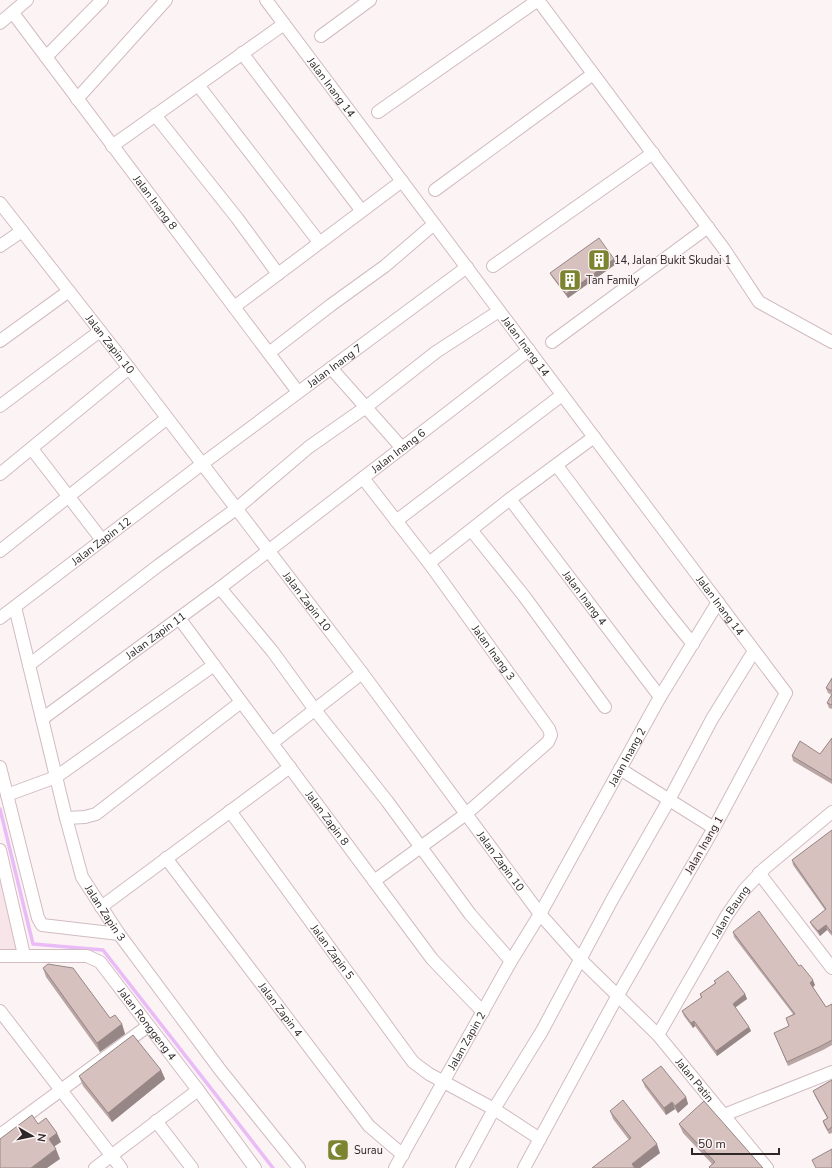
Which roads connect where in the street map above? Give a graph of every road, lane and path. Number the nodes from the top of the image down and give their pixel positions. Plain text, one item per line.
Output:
1 (27, 0) edge
2 (102, 0) edge
3 (166, 0) edge
4 (266, 0) edge
5 (370, 0) edge
6 (538, 0) edge
7 (13, 13) junction
8 (0, 23) edge
9 (284, 24) junction
10 (320, 36) dead end
11 (242, 54) junction
12 (46, 57) junction
13 (593, 74) junction
14 (198, 85) junction
15 (77, 99) junction
16 (378, 112) dead end
17 (155, 115) junction
18 (112, 146) junction
19 (653, 153) junction
20 (402, 181) junction
21 (435, 190) dead end
22 (0, 203) edge
23 (361, 210) junction
24 (434, 224) junction
25 (708, 227) junction
26 (22, 231) junction
27 (319, 242) junction
28 (0, 246) edge
29 (493, 266) dead end
30 (467, 267) junction
31 (278, 274) junction
32 (69, 291) junction
33 (234, 307) junction
34 (499, 311) junction
35 (100, 331) junction
36 (0, 341) edge
37 (552, 342) dead end
38 (832, 342) edge
39 (529, 350) junction
40 (269, 353) junction
41 (129, 368) junction
42 (331, 368) junction
43 (298, 392) junction
44 (562, 395) junction
45 (0, 406) edge
46 (366, 407) junction
47 (166, 418) junction
48 (594, 437) junction
49 (402, 448) junction
50 (32, 449) junction
51 (202, 464) junction
52 (557, 466) junction
53 (0, 474) edge
54 (364, 478) junction
55 (68, 495) junction
56 (510, 499) junction
57 (236, 509) junction
58 (396, 521) junction
59 (472, 531) junction
60 (102, 540) junction
61 (0, 550) edge
62 (267, 550) junction
63 (429, 563) junction
64 (220, 588) junction
65 (718, 602) junction
66 (15, 607) junction
67 (0, 618) edge
68 (179, 618) junction
69 (693, 644) junction
70 (754, 651) junction
71 (29, 665) junction
72 (214, 665) junction
73 (362, 673) junction
74 (786, 693) joint
75 (660, 696) junction
76 (241, 702) junction
77 (605, 707) dead end
78 (314, 710) junction
79 (42, 719) junction
80 (272, 744) junction
81 (0, 767) edge
82 (290, 767) junction
83 (620, 768) junction
84 (56, 777) junction
85 (7, 795) junction
86 (669, 800) junction
87 (230, 811) junction
88 (832, 812) edge
89 (466, 814) junction
90 (66, 818) junction
91 (714, 828) junction
92 (421, 847) junction
93 (0, 850) edge
94 (166, 858) junction
95 (759, 873) junction
96 (374, 881) junction
97 (101, 907) junction
98 (540, 914) junction
99 (119, 934) junction
100 (24, 955) junction
101 (0, 956) edge
102 (581, 960) junction
103 (511, 961) junction
104 (832, 968) edge
105 (618, 995) junction
106 (0, 1011) edge
107 (483, 1012) junction
108 (148, 1026) junction
109 (658, 1035) junction
110 (832, 1072) edge
111 (444, 1083) junction
112 (60, 1089) junction
113 (198, 1090) junction
114 (494, 1109) junction
115 (724, 1115) junction
116 (156, 1121) junction
117 (0, 1135) edge
118 (540, 1139) junction
119 (403, 1155) junction
120 (111, 1156) junction
121 (95, 1168) edge
122 (121, 1168) edge
123 (192, 1168) edge
124 (255, 1168) edge
125 (299, 1168) edge
126 (395, 1168) edge
127 (462, 1168) edge
128 (524, 1168) edge
129 (767, 1168) edge

1 - 7 street
2 - 12 street
3 - 15 street
4 - 9 street, Jalan Inang 14
5 - 10 street
6 - 13 street
6 - 16 street
7 - 8 street
7 - 12 street, Jalan Inang 8
9 - 11 street
9 - 20 street, Jalan Inang 14
11 - 14 street
11 - 23 street
12 - 15 street, Jalan Inang 8
13 - 19 street
13 - 21 street
14 - 17 street
14 - 27 street
15 - 18 street, Jalan Inang 8
17 - 18 street
17 - 31 street
18 - 33 street, Jalan Inang 8
19 - 25 street
19 - 29 street
20 - 23 street
20 - 24 street, Jalan Inang 14
22 - 26 street, Jalan Zapin 10
23 - 27 street
24 - 30 street, Jalan Inang 14
24 - 40 street
25 - 37 street
25 - 38 street
26 - 28 street
26 - 32 street, Jalan Zapin 10
27 - 31 street
30 - 34 street, Jalan Inang 14
30 - 42 street, Jalan Inang 7
31 - 33 street
32 - 35 street, Jalan Zapin 10
32 - 36 street
33 - 40 street, Jalan Inang 8
34 - 39 street, Jalan Inang 14
34 - 46 street
35 - 41 street, Jalan Zapin 10
35 - 45 street
39 - 44 street, Jalan Inang 14
39 - 49 street, Jalan Inang 6
40 - 43 street, Jalan Inang 8
41 - 47 street, Jalan Zapin 10
41 - 50 street
42 - 43 street, Jalan Inang 7
42 - 46 street
43 - 51 street, Jalan Inang 7
44 - 48 street, Jalan Inang 14
44 - 58 street
46 - 49 street
46 - 57 street
47 - 51 street, Jalan Zapin 10
47 - 55 street
48 - 52 street
48 - 65 street, Jalan Inang 14
49 - 54 street, Jalan Inang 6
50 - 53 street
50 - 55 street
51 - 57 street, Jalan Zapin 10
51 - 60 street, Jalan Zapin 12
52 - 56 street
52 - 69 street
54 - 58 street, Jalan Inang 3
54 - 62 street, Jalan Inang 6
55 - 60 street
55 - 61 street
56 - 59 street
56 - 75 street, Jalan Inang 4
57 - 62 street, Jalan Zapin 10
57 - 71 street
58 - 63 street, Jalan Inang 3
59 - 63 street
59 - 77 street
60 - 66 street, Jalan Zapin 12
62 - 64 street, Jalan Zapin 11
62 - 73 street, Jalan Zapin 10
63 - 89 street, Jalan Inang 3
64 - 68 street, Jalan Zapin 11
64 - 78 street
65 - 69 street, Jalan Inang 2
65 - 70 street, Jalan Inang 14
66 - 67 street, Jalan Zapin 12
66 - 71 street, Jalan Zapin 3
68 - 72 street, Jalan Zapin 8
68 - 79 street, Jalan Zapin 11
69 - 75 street, Jalan Inang 2
70 - 74 street, Jalan Inang 14
70 - 86 street
71 - 79 street, Jalan Zapin 3
72 - 76 street, Jalan Zapin 8
72 - 84 street
73 - 78 street
73 - 89 street, Jalan Zapin 10
74 - 91 street, Jalan Inang 1
75 - 83 street, Jalan Inang 2
76 - 80 street, Jalan Zapin 8
76 - 90 street
78 - 80 street
78 - 92 street
79 - 84 street, Jalan Zapin 3
80 - 82 street, Jalan Zapin 8
81 - 85 street
82 - 87 street
82 - 96 street, Jalan Zapin 8
83 - 86 street
83 - 98 street, Jalan Inang 2
84 - 85 street
84 - 90 street, Jalan Zapin 3
85 - 99 street
86 - 91 street
86 - 102 street
87 - 94 street
87 - 111 street, Jalan Zapin 5
88 - 95 street, Jalan Baung
89 - 92 street
89 - 98 street, Jalan Zapin 10
90 - 97 street, Jalan Zapin 3
91 - 105 street, Jalan Inang 1
92 - 96 street
92 - 103 street
93 - 100 street
94 - 97 street
94 - 119 street, Jalan Zapin 4
95 - 104 street
95 - 109 street, Jalan Baung
96 - 107 street, Jalan Zapin 8
97 - 99 street, Jalan Zapin 3
98 - 102 street, Jalan Zapin 10
98 - 103 street, Jalan Zapin 2
99 - 125 street, Jalan Zapin 3
100 - 101 street, Jalan Ronggeng 4
100 - 108 street, Jalan Ronggeng 4
102 - 105 street, Jalan Zapin 10
102 - 114 street
103 - 107 street, Jalan Zapin 2
105 - 109 street, Jalan Patin
105 - 118 street, Jalan Inang 1
106 - 112 street
107 - 111 street, Jalan Zapin 2
108 - 112 street
108 - 113 street, Jalan Ronggeng 4
109 - 115 street, Jalan Patin
110 - 115 street
111 - 114 street, Jalan Zapin 5
111 - 119 street, Jalan Zapin 2
112 - 117 street
112 - 120 street
113 - 116 street
113 - 124 street, Jalan Ronggeng 4
114 - 118 street, Jalan Zapin 5
114 - 127 street
115 - 129 street, Jalan Patin
116 - 120 street
116 - 123 street
118 - 128 street, Jalan Inang 1
119 - 126 street, Jalan Zapin 2
120 - 121 street
120 - 122 street

